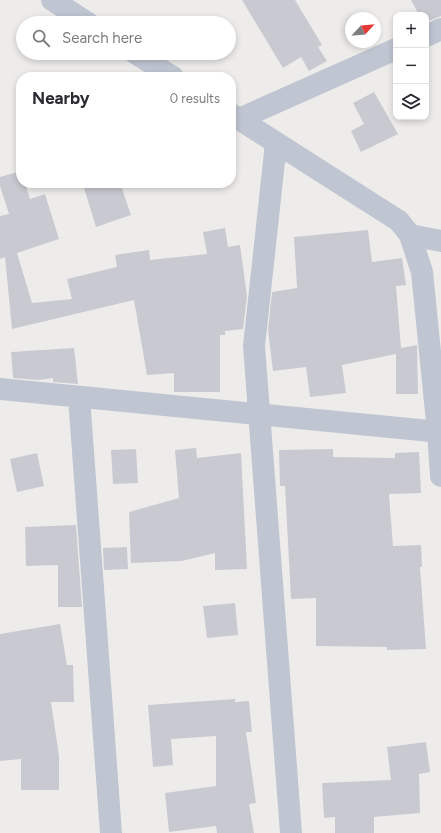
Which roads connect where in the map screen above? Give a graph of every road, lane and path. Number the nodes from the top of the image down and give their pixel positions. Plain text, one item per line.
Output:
1 (52, 0) edge
2 (77, 16) edge
3 (441, 28) edge
4 (429, 34) edge
5 (393, 51) edge
6 (146, 60) edge
7 (165, 72) edge
8 (236, 117) edge
9 (236, 118) edge
10 (276, 143) junction
11 (410, 235) junction
12 (441, 241) edge
13 (0, 389) edge
14 (79, 397) junction
15 (258, 414) junction
16 (440, 432) edge
17 (441, 476) edge
18 (112, 833) edge
19 (291, 833) edge

1 - 2 street
3 - 4 street
5 - 8 street
6 - 7 street
9 - 10 street
10 - 11 street
10 - 15 street
11 - 12 street
11 - 16 street
13 - 14 street
14 - 15 street
14 - 18 street
15 - 16 street
15 - 19 street
16 - 17 street

